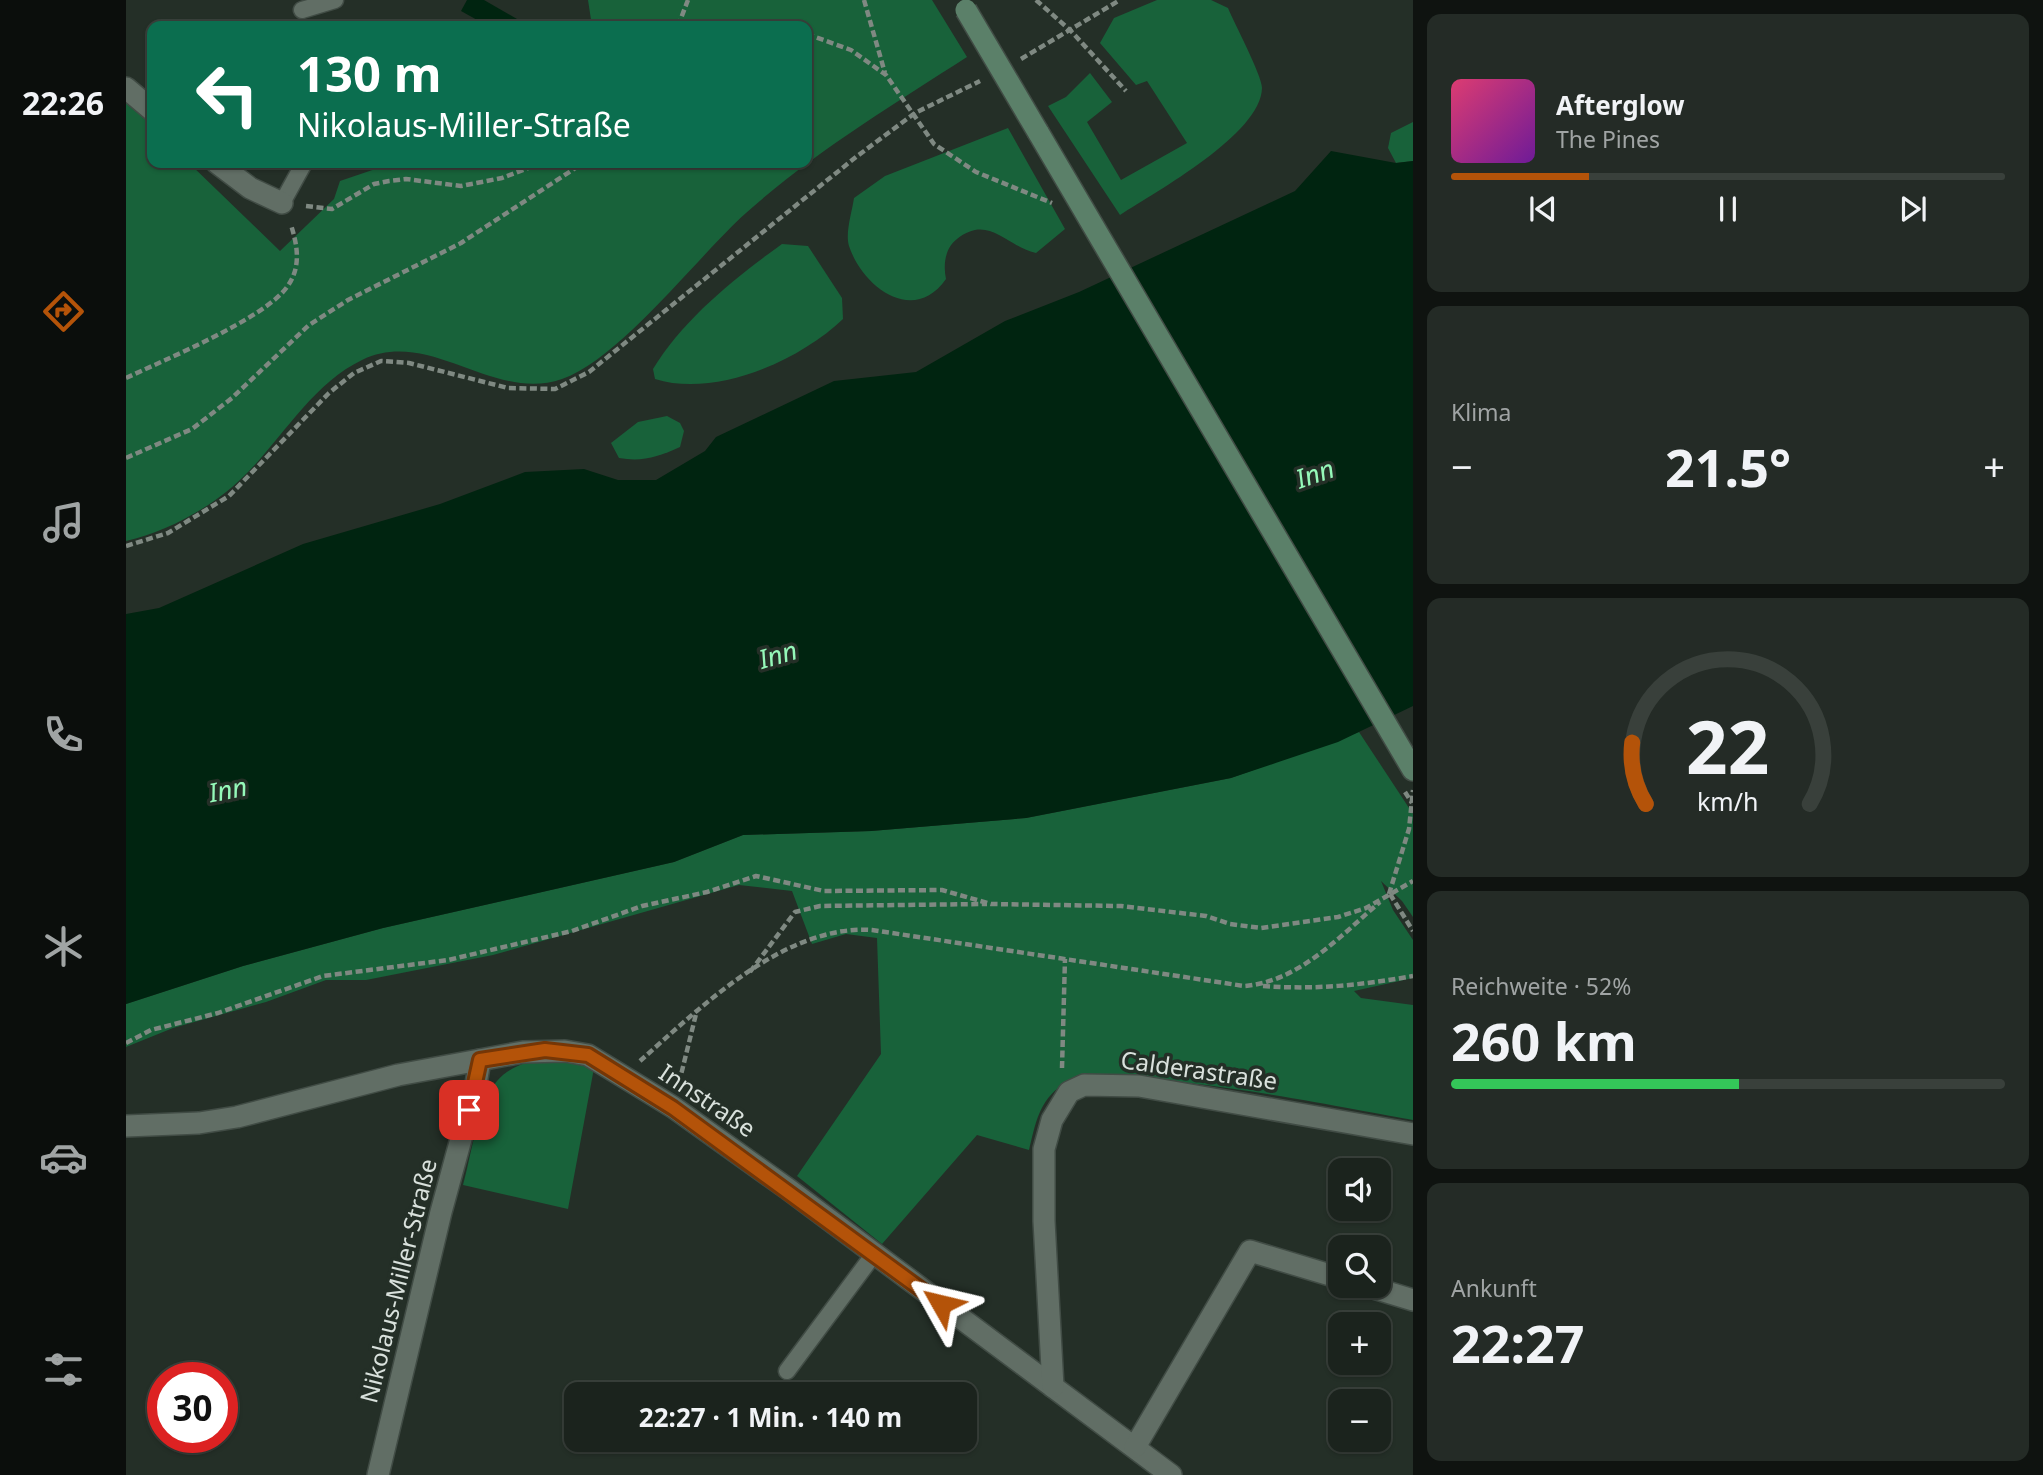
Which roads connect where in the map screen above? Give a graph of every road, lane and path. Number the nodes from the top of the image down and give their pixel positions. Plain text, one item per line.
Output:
1 (335, 0) edge
2 (688, 0) edge
3 (864, 0) edge
4 (1036, 0) edge
5 (1120, 0) edge
6 (963, 5) edge
7 (302, 12) edge
8 (680, 21) edge
9 (1072, 31) junction
10 (812, 36) edge
11 (1011, 64) dead end
12 (886, 75) junction
13 (986, 78) dead end
14 (126, 88) edge
15 (1126, 91) dead end
16 (147, 106) edge
17 (915, 113) junction
18 (224, 168) edge
19 (301, 168) edge
20 (528, 168) edge
21 (575, 168) edge
22 (1068, 202) junction
23 (282, 203) junction
24 (126, 378) edge
25 (126, 458) edge
26 (126, 546) edge
27 (1413, 770) edge
28 (1413, 785) edge
29 (1413, 881) edge
30 (1390, 894) junction
31 (991, 904) junction
32 (1413, 931) edge
33 (1065, 959) junction
34 (749, 974) junction
35 (1413, 976) edge
36 (1255, 985) junction
37 (698, 1009) junction
38 (126, 1043) edge
39 (480, 1060) junction
40 (624, 1076) junction
41 (1059, 1104) junction
42 (673, 1108) junction
43 (126, 1126) edge
44 (1413, 1134) edge
45 (874, 1254) junction
46 (1328, 1274) edge
47 (1391, 1293) edge
48 (1413, 1300) edge
49 (787, 1371) dead end
50 (1053, 1387) junction
51 (1135, 1447) junction
52 (378, 1475) edge
53 (1171, 1475) edge

1 - 7 lane
2 - 8 path
3 - 12 path
4 - 9 path
5 - 9 path
6 - 22 main road, bridge
9 - 11 path
9 - 15 path
10 - 12 path
12 - 17 path
13 - 17 path
14 - 16 street
17 - 22 path
17 - 26 path
18 - 23 street
19 - 23 lane
20 - 23 path
21 - 25 path
22 - 27 main road
23 - 24 path
28 - 30 path
29 - 30 path
30 - 31 path
30 - 32 path
30 - 36 path
31 - 34 path
31 - 38 path
33 - 34 path
33 - 36 path
33 - 41 path
34 - 37 path
35 - 36 path
37 - 40 path
37 - 42 path
39 - 40 street, Innstraße
39 - 43 street, Innstraße
39 - 52 street, Nikolaus-Miller-Straße
40 - 42 street, Innstraße
41 - 44 street, Calderastraße
41 - 50 street
42 - 45 street, Innstraße
45 - 49 lane
45 - 50 street, Innstraße
46 - 51 street
47 - 48 street
50 - 51 street, Innstraße
51 - 53 street, Innstraße

